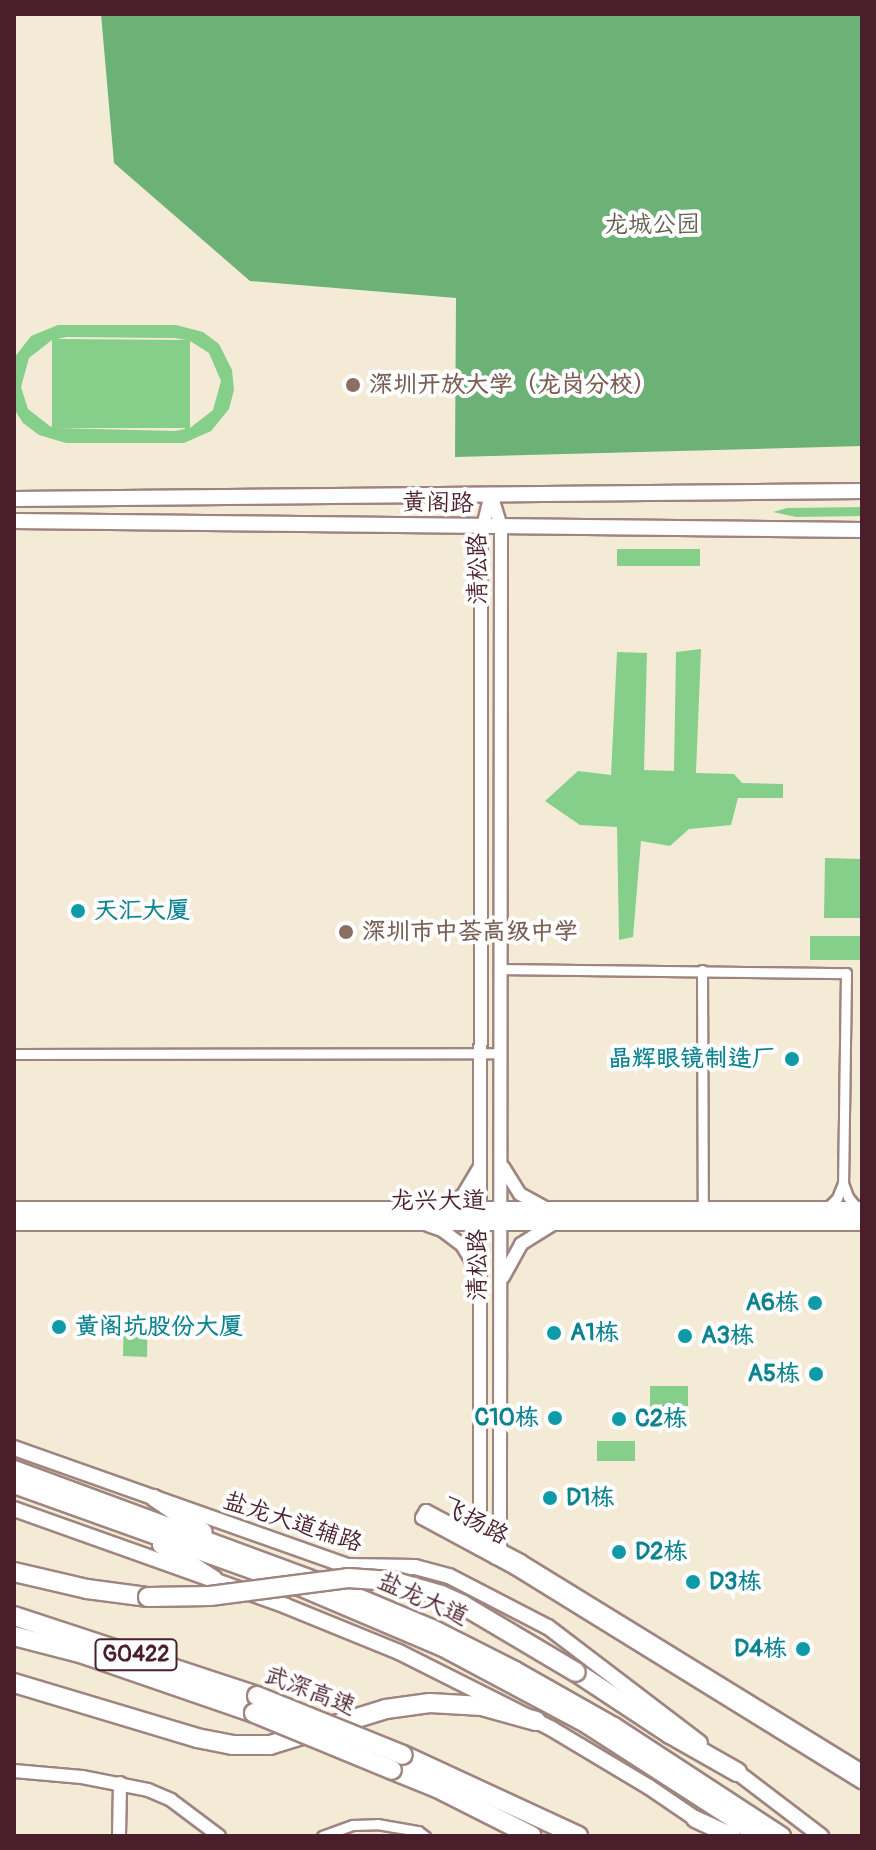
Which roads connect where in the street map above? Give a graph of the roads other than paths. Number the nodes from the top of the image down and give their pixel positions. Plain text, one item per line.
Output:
1 (862, 491) edge
2 (491, 494) junction
3 (14, 499) edge
4 (14, 521) edge
5 (481, 526) junction
6 (501, 526) junction
7 (862, 530) edge
8 (500, 969) junction
9 (702, 970) junction
10 (481, 1053) junction
11 (500, 1053) junction
12 (14, 1054) edge
13 (500, 1160) junction
14 (480, 1165) junction
15 (843, 1183) junction
16 (14, 1209) edge
17 (434, 1209) junction
18 (703, 1209) junction
19 (826, 1209) junction
20 (861, 1214) edge
21 (480, 1216) junction
22 (500, 1216) junction
23 (551, 1216) junction
24 (14, 1223) edge
25 (421, 1223) junction
26 (480, 1282) junction
27 (500, 1288) junction
28 (14, 1448) edge
29 (14, 1469) edge
30 (14, 1485) edge
31 (154, 1498) junction
32 (14, 1509) edge
33 (137, 1528) junction
34 (480, 1544) joint
35 (225, 1547) junction
36 (498, 1554) junction
37 (14, 1572) edge
38 (214, 1579) junction
39 (14, 1616) edge
40 (14, 1636) edge
41 (14, 1683) edge
42 (256, 1705) junction
43 (536, 1721) junction
44 (398, 1762) junction
45 (14, 1771) edge
46 (862, 1771) edge
47 (737, 1772) junction
48 (862, 1782) edge
49 (120, 1783) junction
50 (695, 1819) junction
51 (119, 1836) edge
52 (219, 1836) edge
53 (322, 1836) edge
54 (425, 1836) edge
55 (532, 1836) edge
56 (578, 1836) edge
57 (720, 1836) edge
58 (732, 1836) edge
59 (759, 1836) edge
60 (782, 1836) edge
61 (821, 1836) edge

1 - 2 main road, 黄阁路
2 - 3 main road, 黄阁路
2 - 5 street, 清松路
2 - 6 street, 清松路
4 - 5 main road, 黄阁路
5 - 6 main road, 黄阁路
5 - 10 street, 清松路
6 - 7 main road, 黄阁路
6 - 8 street, 清松路
8 - 9 street
8 - 11 street, 清松路
9 - 15 street
9 - 18 street
10 - 11 street
10 - 12 street
10 - 14 street, 清松路
11 - 13 street, 清松路
13 - 22 street, 清松路
13 - 23 street
14 - 17 street
14 - 21 street, 清松路
15 - 19 street
15 - 20 street
16 - 17 main road, 龙兴大道
17 - 21 main road, 龙兴大道
18 - 19 main road, 龙兴大道
18 - 23 main road, 龙兴大道
19 - 20 main road, 龙兴大道
20 - 23 main road, 龙兴大道
21 - 22 main road, 龙兴大道
21 - 25 main road, 龙兴大道
21 - 26 street, 清松路
22 - 23 main road, 龙兴大道
22 - 27 street, 清松路
23 - 27 street
24 - 25 main road, 龙兴大道
25 - 26 street
26 - 34 street, 清松路
27 - 36 street, 清松路
28 - 31 main road, 盐龙大道辅路
29 - 35 highway, 盐龙大道
30 - 33 highway, 盐龙大道
31 - 35 highway
31 - 47 main road, 盐龙大道辅路
32 - 38 main road
33 - 38 highway
33 - 59 highway, 盐龙大道
34 - 36 street, 飞扬路
35 - 60 highway, 盐龙大道
36 - 46 street, 飞扬路
36 - 48 street, 飞扬路
37 - 47 highway, bridge
38 - 43 main road
39 - 42 highway, 武深高速 / G0422
40 - 42 highway, 武深高速 / G0422
41 - 43 highway
42 - 44 highway, 武深高速 / G0422, bridge
43 - 50 main road
44 - 55 highway, 武深高速 / G0422
44 - 56 highway, 武深高速 / G0422
45 - 49 street
47 - 61 main road, 盐龙大道辅路
49 - 51 street
49 - 52 street
50 - 57 main road
50 - 58 highway
53 - 54 street

